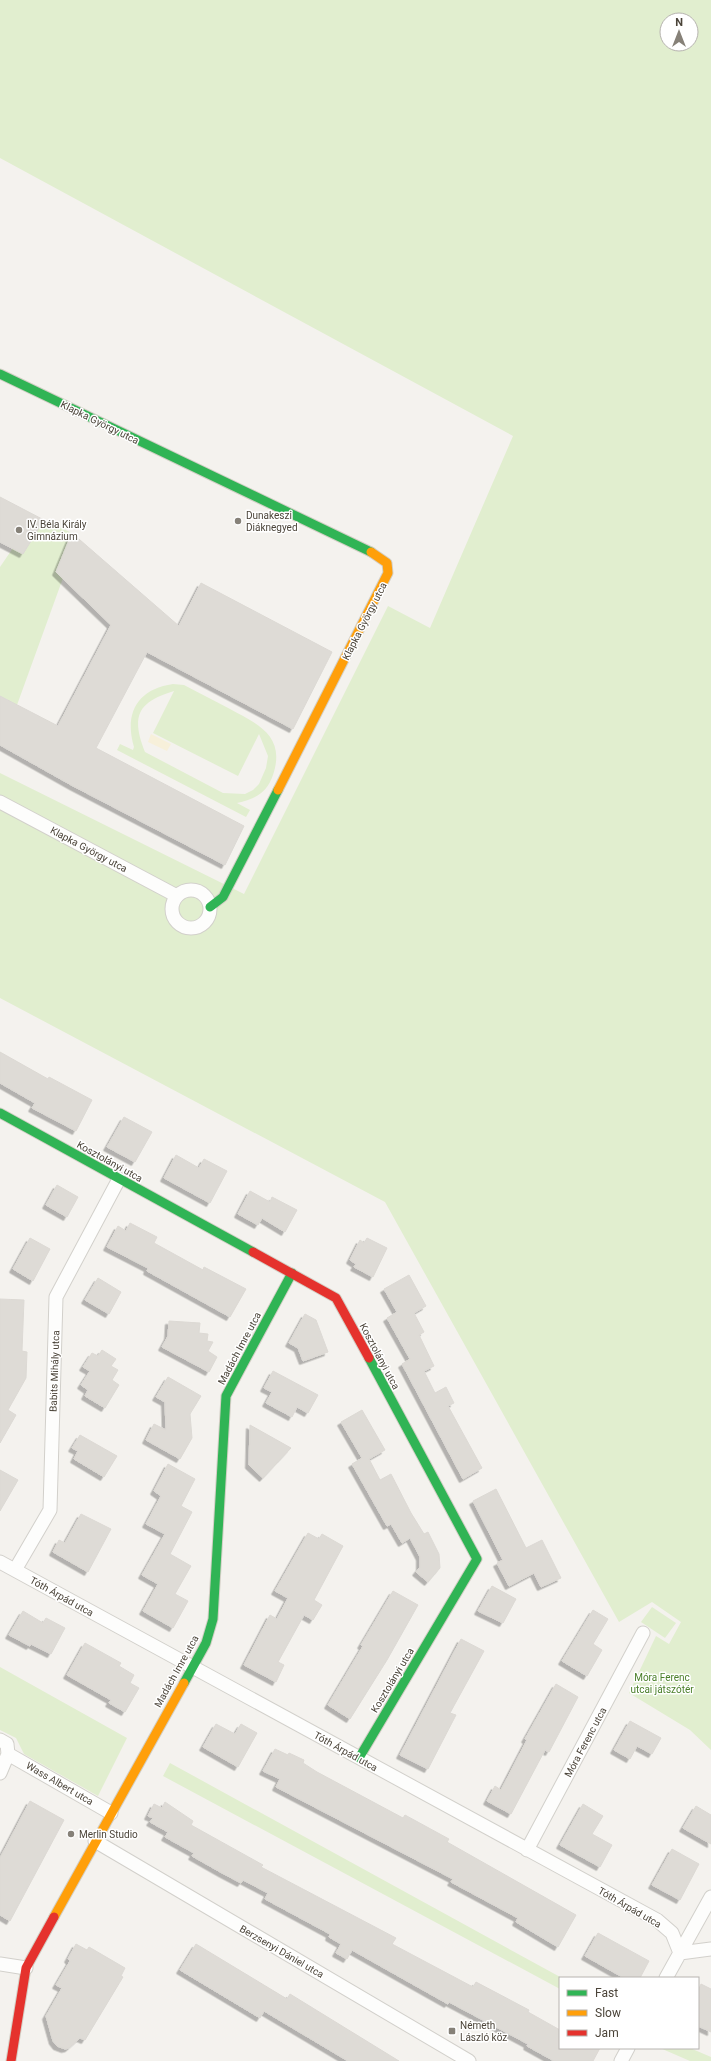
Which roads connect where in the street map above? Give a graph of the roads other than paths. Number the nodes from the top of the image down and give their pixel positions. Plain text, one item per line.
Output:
1 (0, 374) edge
2 (0, 802) edge
3 (177, 896) junction
4 (210, 907) junction
5 (0, 1113) edge
6 (120, 1179) junction
7 (292, 1273) junction
8 (0, 1562) edge
9 (15, 1570) junction
10 (643, 1633) dead end
11 (192, 1667) junction
12 (0, 1740) edge
13 (8, 1754) junction
14 (359, 1758) junction
15 (0, 1773) edge
16 (111, 1812) junction
17 (96, 1841) junction
18 (527, 1850) junction
19 (711, 1897) edge
20 (711, 1949) edge
21 (680, 1953) junction
22 (0, 1964) edge
23 (26, 1968) junction
24 (667, 1977) edge
25 (627, 2049) edge
26 (11, 2061) edge
27 (469, 2061) edge
28 (621, 2061) edge

1 - 4 street, Klapka György utca
2 - 3 street, Klapka György utca
3 - 4 street
3 - 4 street, Klapka György utca
5 - 6 street, Kosztolányi utca
6 - 7 street, Kosztolányi utca
6 - 9 street, Babits Mihály utca
7 - 11 street, Madách Imre utca
7 - 14 street, Kosztolányi utca
8 - 9 street, Tóth Árpád utca
9 - 11 street, Tóth Árpád utca
10 - 18 street, Móra Ferenc utca
11 - 14 street, Tóth Árpád utca
11 - 16 street, Madách Imre utca
12 - 13 street
13 - 15 street
13 - 16 street, Wass Albert utca
14 - 18 street, Tóth Árpád utca
16 - 17 street, Madách Imre utca
17 - 23 street, Madách Imre utca
17 - 27 street, Berzsenyi Dániel utca
18 - 21 street, Tóth Árpád utca
19 - 21 street
20 - 21 street
21 - 24 street
22 - 23 street
23 - 26 street, Madách Imre utca
25 - 28 street

